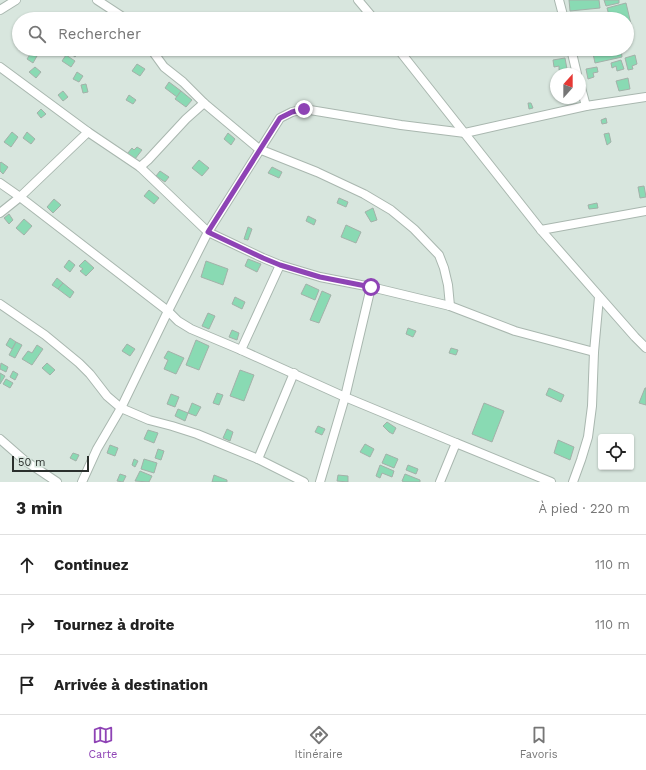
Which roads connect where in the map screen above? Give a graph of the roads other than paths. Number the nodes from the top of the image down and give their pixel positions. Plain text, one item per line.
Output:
1 (16, 0) edge
2 (97, 0) edge
3 (358, 0) edge
4 (559, 0) edge
5 (0, 10) edge
6 (115, 12) edge
7 (368, 12) edge
8 (562, 12) edge
9 (156, 56) edge
10 (404, 56) edge
11 (573, 56) edge
12 (0, 67) edge
13 (576, 68) edge
14 (646, 97) edge
15 (204, 103) junction
16 (586, 106) joint
17 (88, 132) junction
18 (465, 133) junction
19 (259, 149) junction
20 (140, 168) junction
21 (0, 183) edge
22 (20, 197) junction
23 (646, 211) edge
24 (0, 213) edge
25 (541, 230) junction
26 (208, 232) junction
27 (280, 265) junction
28 (371, 287) junction
29 (599, 296) junction
30 (0, 304) edge
31 (450, 306) junction
32 (168, 310) junction
33 (646, 348) edge
34 (241, 350) junction
35 (594, 352) junction
36 (294, 373) junction
37 (346, 397) junction
38 (121, 408) junction
39 (0, 439) edge
40 (456, 443) junction
41 (258, 459) junction
42 (57, 482) edge
43 (82, 482) edge
44 (304, 482) edge
45 (320, 482) edge
46 (440, 482) edge
47 (551, 482) edge
48 (573, 482) edge

1 - 5 street
2 - 6 street
3 - 7 street
4 - 8 street
9 - 15 street
10 - 18 street
11 - 13 street
12 - 17 street
14 - 16 street
15 - 19 street
15 - 20 street
16 - 18 street
17 - 20 street
17 - 22 street
18 - 19 street
18 - 25 street
19 - 26 street
19 - 31 street
20 - 26 street
21 - 22 street
22 - 24 street
22 - 32 street
23 - 25 street
25 - 29 street
26 - 27 street
26 - 32 street
27 - 28 street
27 - 34 street
28 - 31 street
28 - 37 street
29 - 33 street
29 - 35 street
30 - 38 street
31 - 35 street
32 - 34 street
32 - 38 street
34 - 36 street
35 - 48 street
36 - 37 street
36 - 41 street
37 - 40 street
37 - 45 street
38 - 41 street
38 - 43 street
39 - 42 street
40 - 46 street
40 - 47 street
41 - 44 street

